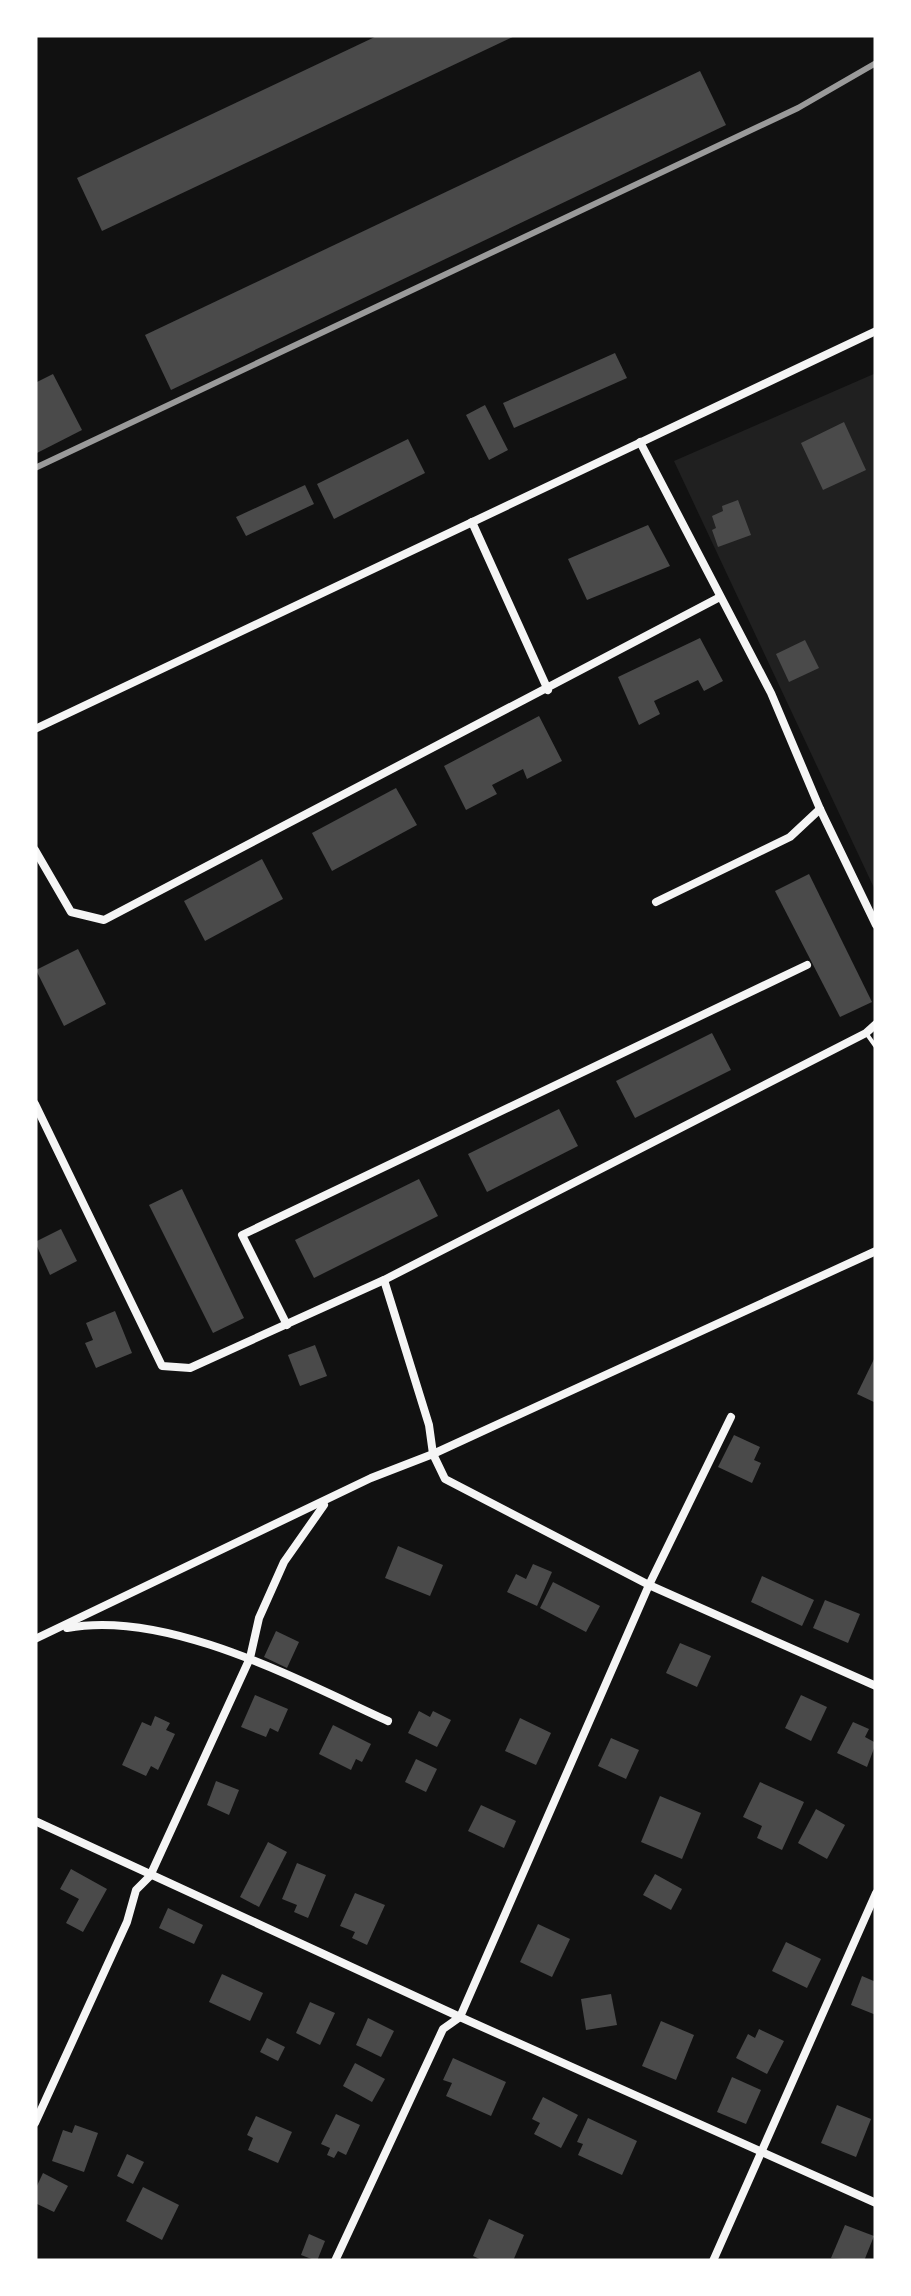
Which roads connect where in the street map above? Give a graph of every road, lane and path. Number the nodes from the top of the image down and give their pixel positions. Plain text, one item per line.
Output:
1 (876, 331) edge
2 (640, 442) junction
3 (472, 522) junction
4 (720, 597) junction
5 (548, 690) junction
6 (35, 729) edge
7 (820, 809) junction
8 (35, 850) edge
9 (656, 902) dead end
10 (876, 926) edge
11 (807, 965) dead end
12 (876, 1024) edge
13 (866, 1033) junction
14 (876, 1047) edge
15 (35, 1104) edge
16 (876, 1251) edge
17 (384, 1280) junction
18 (287, 1325) junction
19 (731, 1418) dead end
20 (433, 1454) junction
21 (327, 1501) junction
22 (649, 1584) junction
23 (52, 1631) junction
24 (35, 1638) edge
25 (250, 1658) junction
26 (876, 1686) edge
27 (388, 1721) dead end
28 (35, 1822) edge
29 (150, 1876) junction
30 (876, 1893) edge
31 (460, 2017) junction
32 (35, 2123) edge
33 (762, 2150) junction
34 (876, 2202) edge
35 (336, 2261) edge
36 (714, 2261) edge

1 - 2 street
2 - 3 street
2 - 4 street
3 - 5 street
3 - 6 street
4 - 5 street
4 - 7 street
5 - 8 street
7 - 9 street
7 - 10 street
11 - 18 street
12 - 13 street
13 - 14 lane
13 - 17 street
15 - 18 street
16 - 20 street
17 - 18 street
17 - 20 street
19 - 22 street
20 - 21 street
20 - 22 street
21 - 23 street
21 - 25 street
22 - 26 street
22 - 31 street
23 - 24 street
23 - 25 street
25 - 27 street
25 - 29 street
28 - 29 street
29 - 31 street
29 - 32 street
30 - 33 street
31 - 33 street
31 - 35 street
33 - 34 street
33 - 36 street

